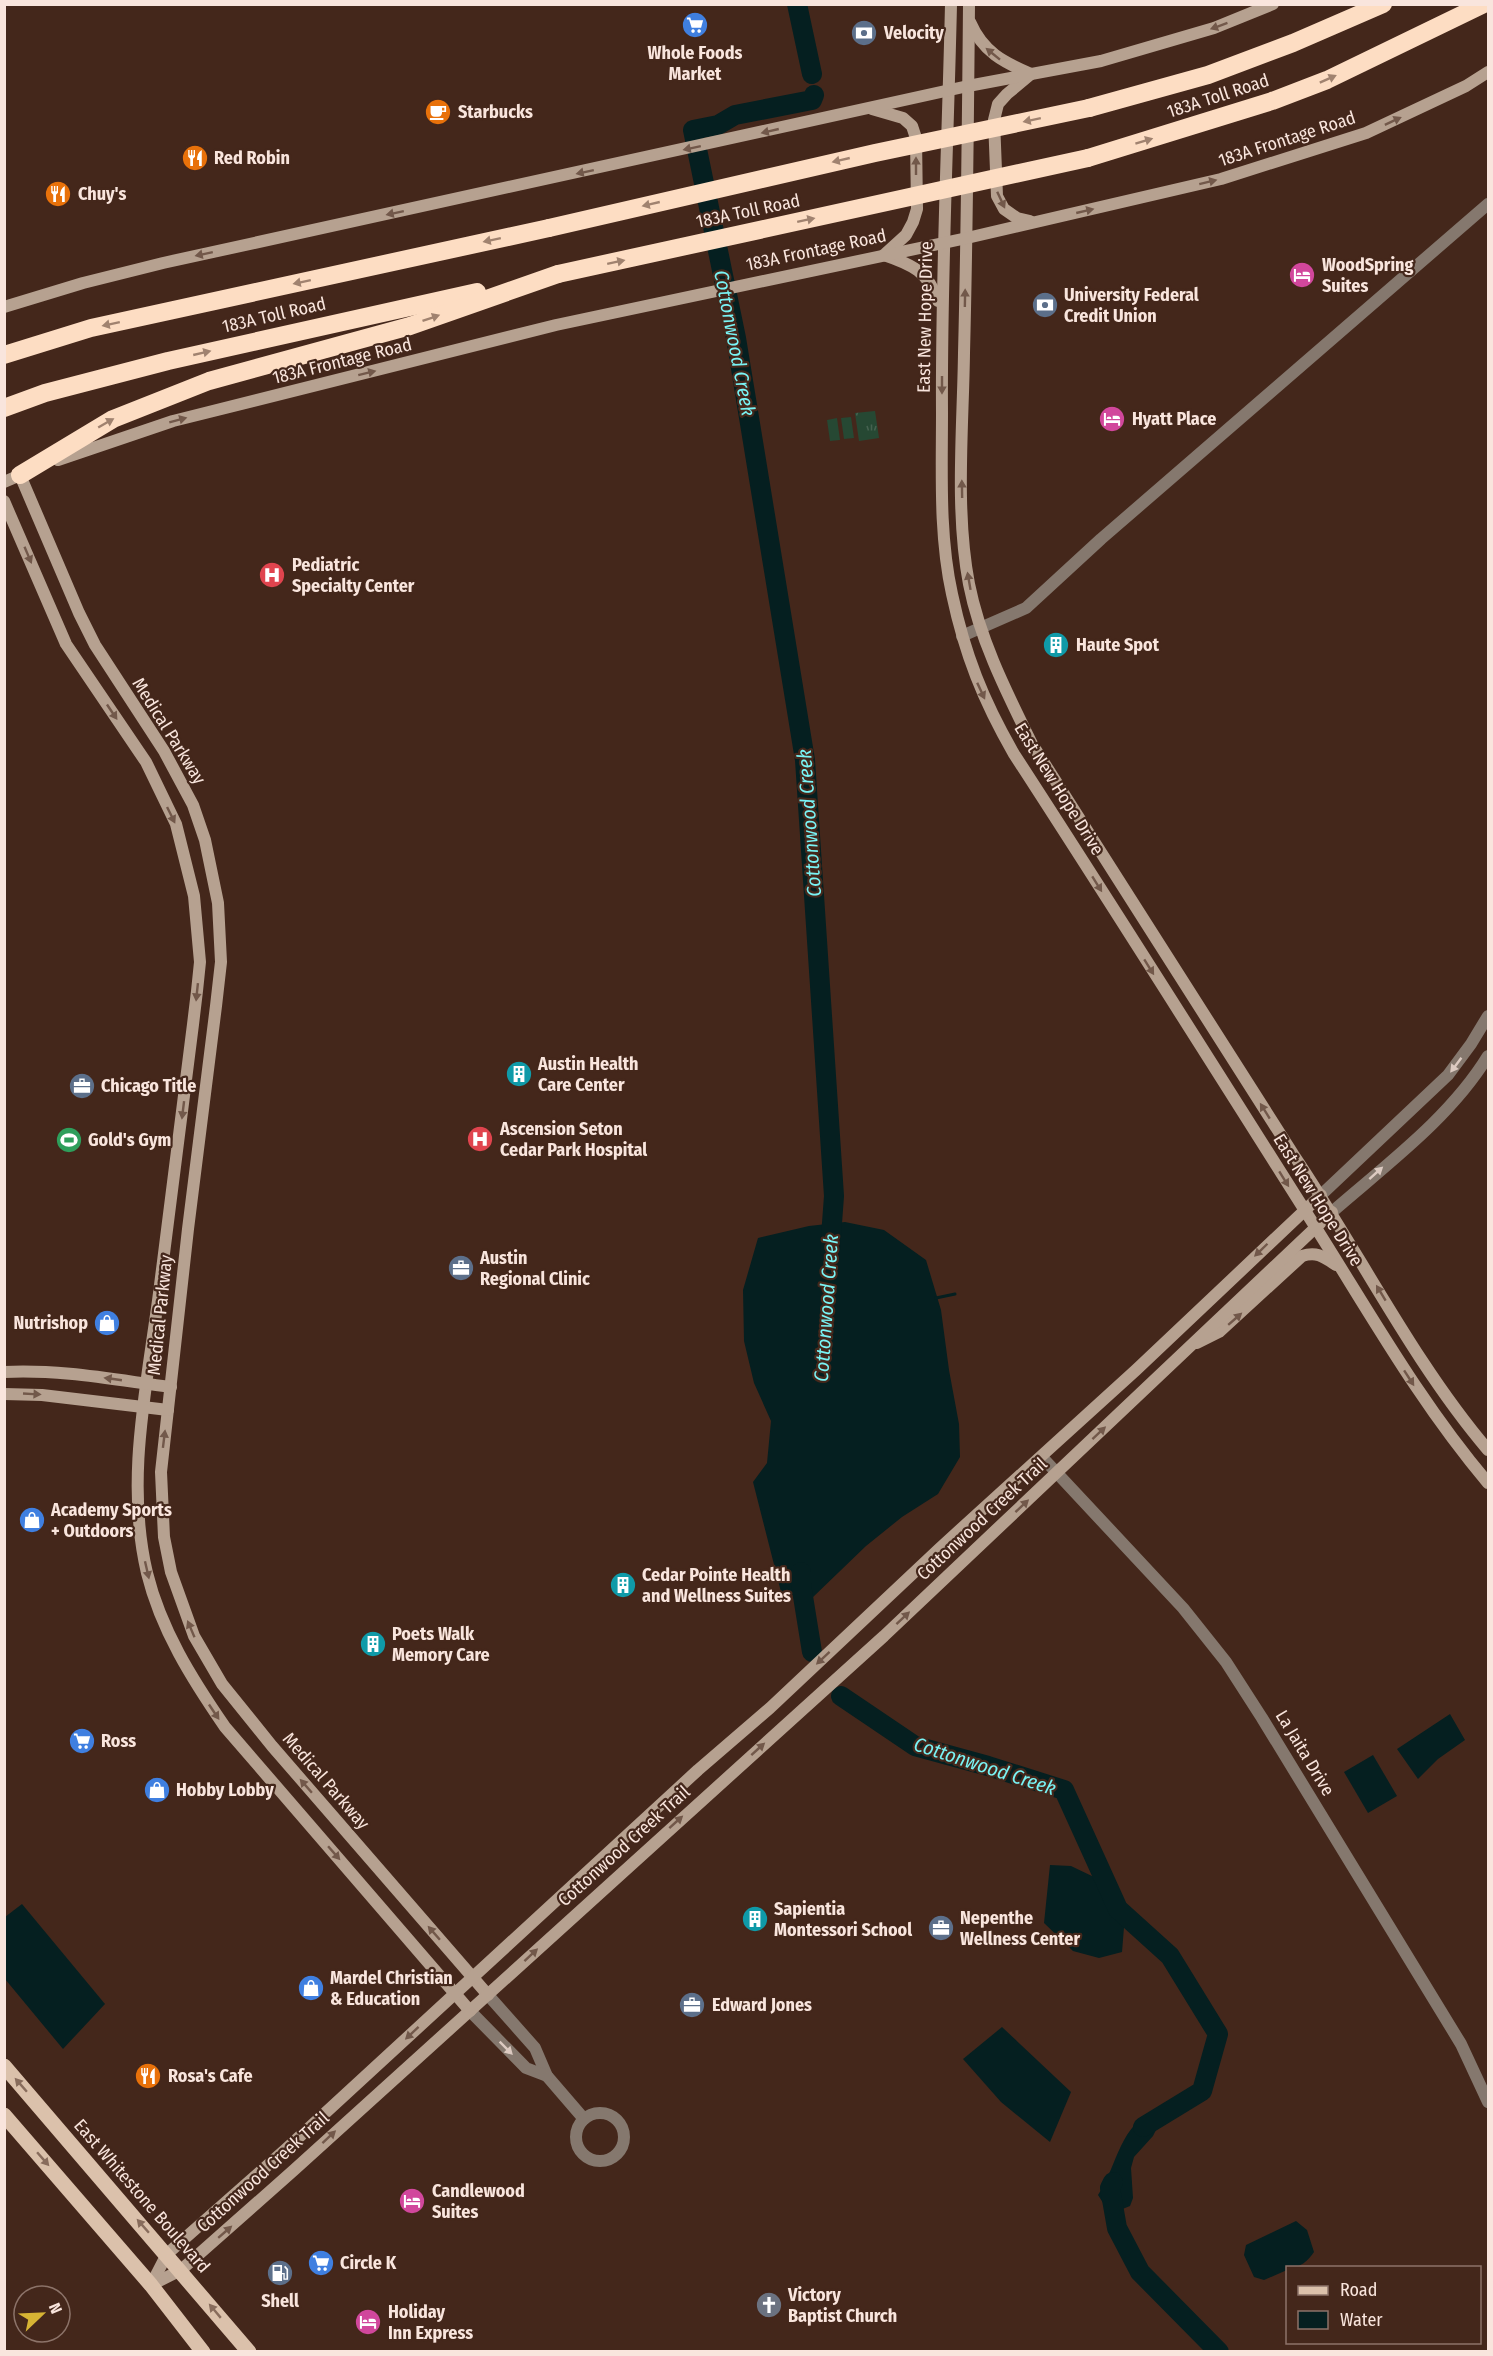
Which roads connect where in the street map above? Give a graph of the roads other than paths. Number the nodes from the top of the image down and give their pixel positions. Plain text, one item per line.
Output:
1 (951, 4) edge
2 (969, 4) edge
3 (1273, 4) edge
4 (1383, 4) edge
5 (1484, 4) edge
6 (969, 20) junction
7 (1488, 72) edge
8 (1031, 74) junction
9 (968, 86) junction
10 (950, 90) junction
11 (868, 108) junction
12 (1488, 204) edge
13 (1034, 223) junction
14 (967, 238) junction
15 (943, 242) junction
16 (884, 255) junction
17 (558, 274) junction
18 (4, 307) edge
19 (941, 311) junction
20 (4, 355) edge
21 (4, 408) edge
22 (12, 479) edge
23 (4, 501) edge
24 (981, 628) junction
25 (962, 636) junction
26 (164, 751) junction
27 (146, 762) junction
28 (1141, 914) junction
29 (1118, 918) junction
30 (1488, 1016) edge
31 (190, 1052) junction
32 (209, 1056) junction
33 (1488, 1056) edge
34 (1321, 1195) junction
35 (1304, 1210) junction
36 (1332, 1212) junction
37 (1316, 1228) junction
38 (1339, 1267) junction
39 (1185, 1349) junction
40 (4, 1372) edge
41 (147, 1384) junction
42 (171, 1387) junction
43 (4, 1394) edge
44 (143, 1408) junction
45 (168, 1410) junction
46 (1488, 1450) edge
47 (1042, 1458) junction
48 (1057, 1474) junction
49 (1488, 1483) edge
50 (272, 1746) junction
51 (254, 1761) junction
52 (472, 1977) junction
53 (455, 1994) junction
54 (488, 1995) junction
55 (470, 2011) junction
56 (4, 2066) edge
57 (547, 2076) junction
58 (1488, 2102) edge
59 (584, 2119) dead end
60 (7, 2121) edge
61 (167, 2254) junction
62 (181, 2270) junction
63 (151, 2285) junction
64 (203, 2352) edge
65 (249, 2352) edge

1 - 10 street, East New Hope Drive
2 - 6 street, East New Hope Drive
3 -> 8 street
4 -> 20 highway, 183A Toll Road, bridge
17 -> 5 highway, 183A Toll Road, bridge
8 -> 6 street
6 - 9 street, East New Hope Drive
13 -> 7 street, 183A Frontage Road
8 - 9 street
8 -> 13 street
9 - 10 street
9 - 14 street, East New Hope Drive
10 - 11 street
10 - 15 street, East New Hope Drive
16 -> 11 street
11 -> 18 street
12 - 24 street
13 - 14 street, 183A Frontage Road
14 - 15 street, 183A Frontage Road
24 -> 14 street, East New Hope Drive
15 - 16 street, 183A Frontage Road
15 - 19 street, East New Hope Drive
16 - 19 street
22 -> 16 street, 183A Frontage Road
21 -> 17 highway, 183A Toll Road
22 -> 17 highway
19 -> 25 street, East New Hope Drive
22 - 26 street, Medical Parkway
23 -> 27 street, Medical Parkway
24 - 25 street
24 - 28 street, East New Hope Drive
25 -> 29 street, East New Hope Drive
26 - 27 street
26 - 32 street, Medical Parkway
27 -> 31 street, Medical Parkway
28 - 29 street
34 -> 28 street, East New Hope Drive
29 -> 35 street, East New Hope Drive
30 -> 34 street
31 - 32 street
31 -> 41 street, Medical Parkway
32 - 42 street, Medical Parkway
36 -> 33 street
34 - 35 street, Cottonwood Creek Trail
34 - 36 street, East New Hope Drive
35 - 37 street, East New Hope Drive
35 -> 47 street, Cottonwood Creek Trail
36 - 37 street, Cottonwood Creek Trail
46 -> 36 street, East New Hope Drive
37 - 38 street, East New Hope Drive
37 - 39 street, Cottonwood Creek Trail
39 -> 38 street
38 -> 49 street, East New Hope Drive
48 -> 39 street, Cottonwood Creek Trail
41 -> 40 street
41 - 42 street
41 - 44 street, Medical Parkway
42 - 45 street, Medical Parkway
43 -> 44 street
44 - 45 street
44 -> 51 street, Medical Parkway
50 -> 45 street, Medical Parkway
47 - 48 street, La Jaita Drive
47 -> 52 street, Cottonwood Creek Trail
54 -> 48 street, Cottonwood Creek Trail
48 - 58 street, La Jaita Drive
50 - 51 street
52 -> 50 street, Medical Parkway
51 -> 53 street, Medical Parkway
52 - 53 street, Cottonwood Creek Trail
52 - 54 street, Medical Parkway
53 - 55 street, Medical Parkway
53 -> 61 street, Cottonwood Creek Trail
54 - 55 street, Cottonwood Creek Trail
54 - 57 street, Medical Parkway
55 -> 57 street, Medical Parkway
62 -> 55 street, Cottonwood Creek Trail
61 -> 56 main road, East Whitestone Boulevard
57 - 59 street, Medical Parkway
60 -> 63 main road
61 - 62 main road, East Whitestone Boulevard
61 - 63 street, Cottonwood Creek Trail
62 - 63 street, Cottonwood Creek Trail
65 -> 62 main road, East Whitestone Boulevard
63 - 64 main road

